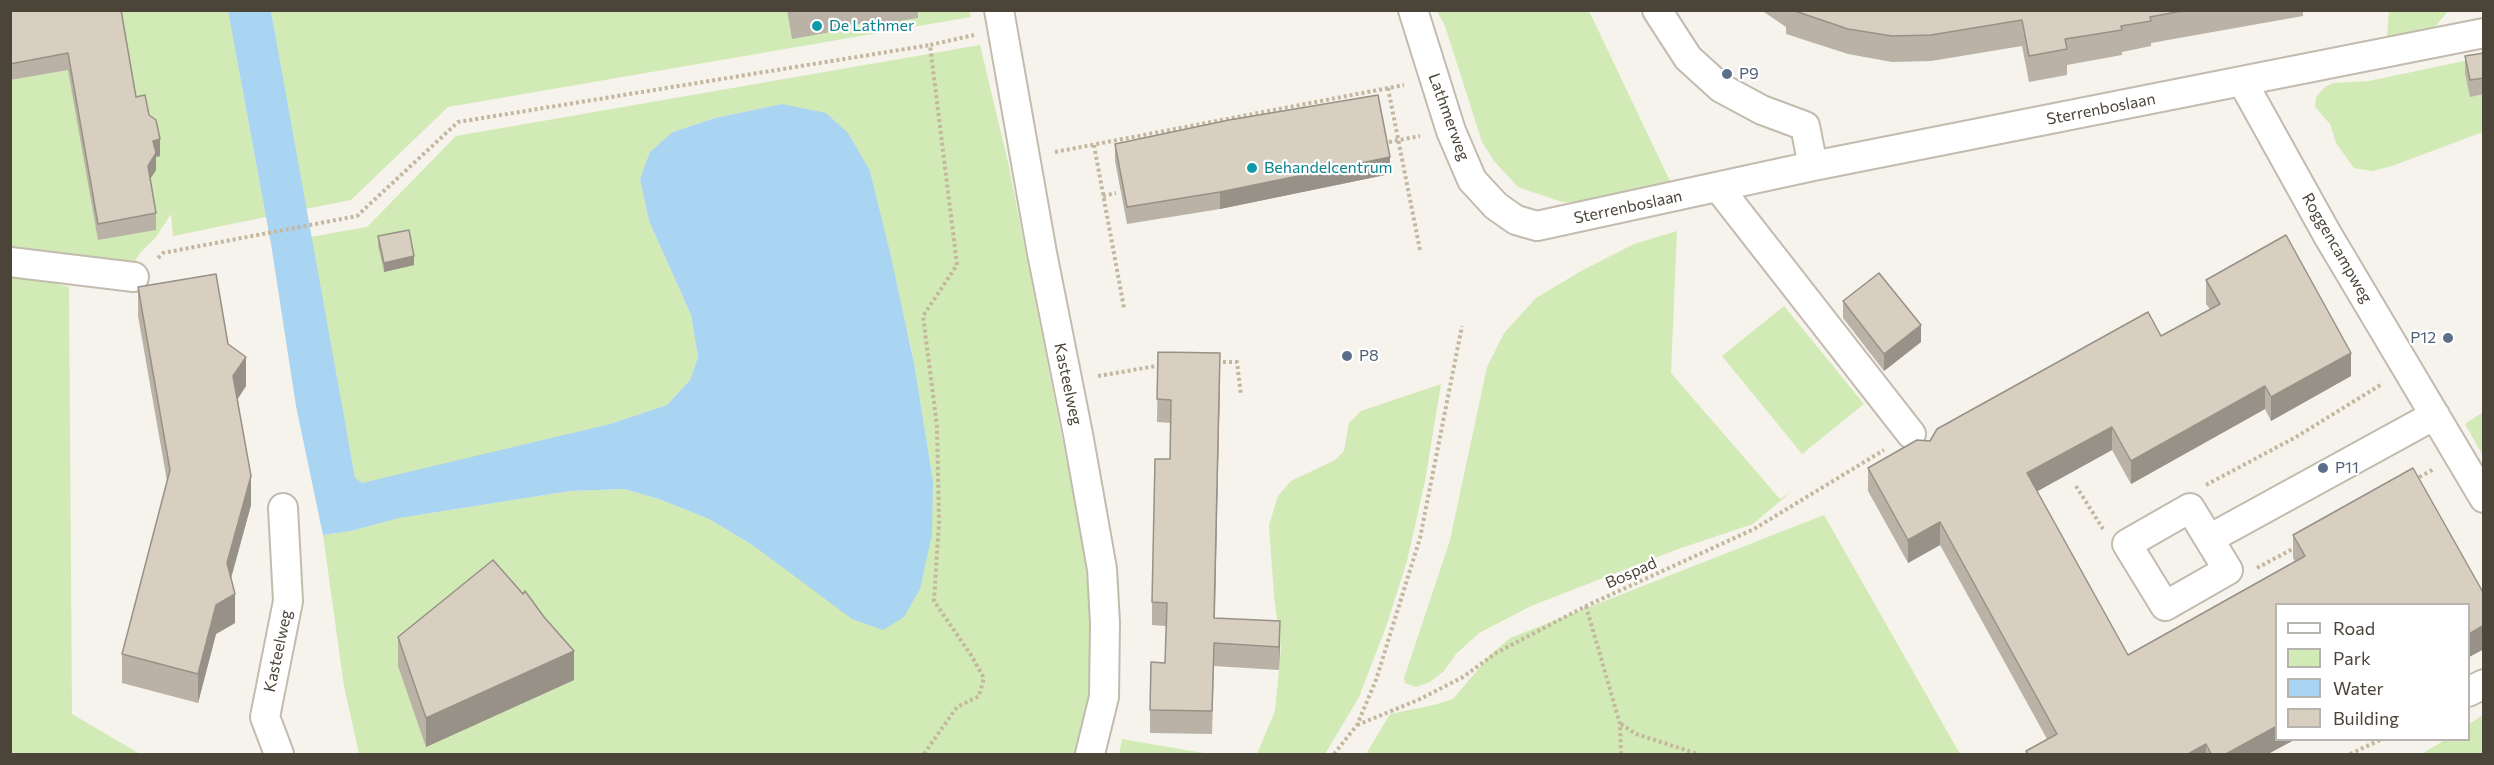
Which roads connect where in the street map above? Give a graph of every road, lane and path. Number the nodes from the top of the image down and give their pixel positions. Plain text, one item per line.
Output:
1 (1413, 10) edge
2 (1657, 10) edge
3 (1001, 18) edge
4 (2484, 33) edge
5 (930, 45) junction
6 (1434, 79) junction
7 (2242, 81) junction
8 (1388, 88) junction
9 (1094, 145) junction
10 (1026, 158) junction
11 (1813, 166) junction
12 (1718, 187) junction
13 (1116, 193) dead end
14 (1103, 196) junction
15 (1537, 226) joint
16 (1420, 250) dead end
17 (10, 262) edge
18 (134, 277) joint
19 (1124, 308) dead end
20 (1462, 326) dead end
21 (1215, 363) edge
22 (1172, 364) edge
23 (2408, 368) junction
24 (1067, 386) junction
25 (1241, 395) dead end
26 (2434, 415) junction
27 (1911, 434) joint
28 (2458, 455) junction
29 (2407, 484) edge
30 (2076, 486) dead end
31 (2483, 496) edge
32 (283, 508) dead end
33 (2190, 508) junction
34 (2209, 539) junction
35 (2305, 542) edge
36 (2127, 544) junction
37 (2228, 570) junction
38 (1586, 606) junction
39 (2484, 684) edge
40 (2470, 691) edge
41 (1620, 724) junction
42 (1357, 725) junction
43 (2378, 741) edge
44 (279, 754) edge
45 (924, 754) edge
46 (1090, 754) edge
47 (1334, 754) edge
48 (1621, 754) edge
49 (1698, 754) edge
50 (2350, 754) edge

1 - 6 street, Lathmerweg
2 - 11 street
3 - 5 path
3 - 10 street, Kasteelweg
4 - 7 street, Sterrenboslaan
5 - 18 path
5 - 45 path
6 - 8 path
6 - 15 street, Lathmerweg
7 - 11 street, Sterrenboslaan
7 - 23 street, Roggencampweg
8 - 9 path
8 - 16 path
9 - 10 path
9 - 14 path
10 - 24 street, Kasteelweg
11 - 12 street, Sterrenboslaan
12 - 15 street, Sterrenboslaan
12 - 27 street
13 - 14 path
14 - 19 path
17 - 18 street
20 - 42 path
21 - 25 path
22 - 24 path
23 - 26 street, Roggencampweg
23 - 33 path
24 - 46 street, Kasteelweg
26 - 28 street, Roggencampweg
26 - 34 street
27 - 38 path, Bospad
28 - 29 path
28 - 31 street, Roggencampweg
30 - 36 path
32 - 44 street, Kasteelweg
33 - 34 street
33 - 36 street
34 - 37 street
35 - 37 path
36 - 37 street
38 - 41 path
38 - 42 path, Bospad
39 - 40 street
41 - 48 path
41 - 49 path
42 - 47 path
43 - 50 path

